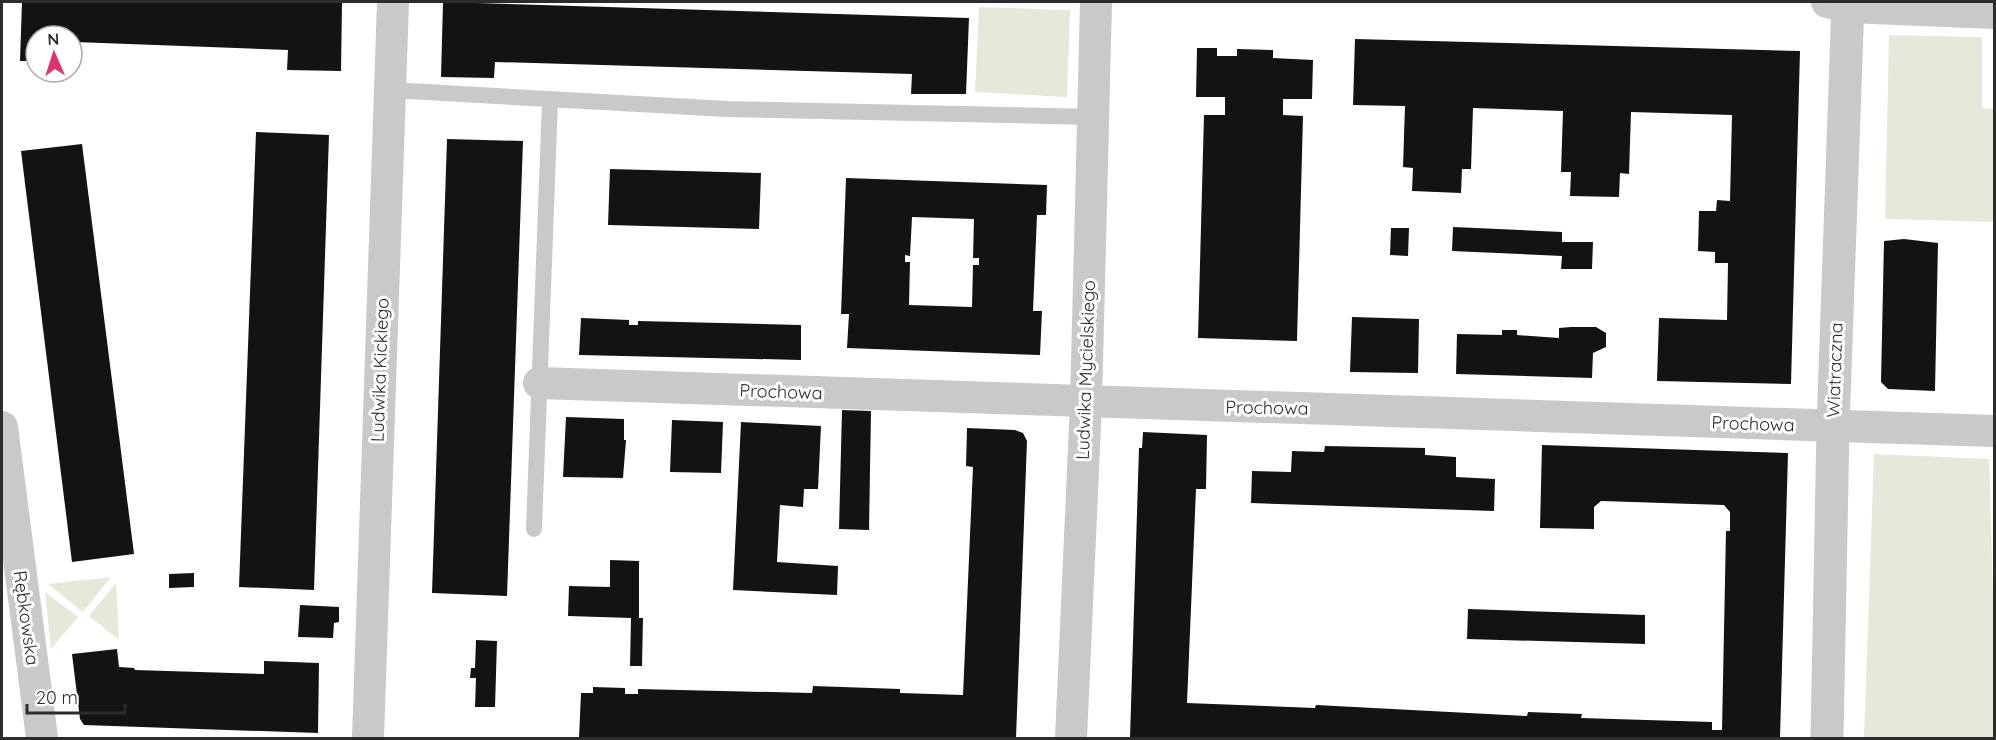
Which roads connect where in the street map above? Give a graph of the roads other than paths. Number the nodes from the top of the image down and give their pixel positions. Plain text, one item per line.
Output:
1 (393, 2) edge
2 (1096, 2) edge
3 (1841, 3) edge
4 (1995, 13) edge
5 (390, 90) junction
6 (550, 101) junction
7 (1093, 117) junction
8 (539, 383) junction
9 (1086, 403) junction
10 (2, 427) edge
11 (1833, 427) junction
12 (1995, 431) edge
13 (534, 529) dead end
14 (42, 738) edge
15 (368, 738) edge
16 (1071, 738) edge
17 (1827, 738) edge

1 - 5 street, Ludwika Kickiego
2 - 7 street, Ludwika Mycielskiego
3 - 4 street
3 - 11 street, Wiatraczna
5 - 6 lane
5 - 15 street, Ludwika Kickiego
6 - 7 lane
6 - 8 lane
7 - 9 street, Ludwika Mycielskiego
8 - 9 street, Prochowa
8 - 13 lane
9 - 11 street, Prochowa
9 - 16 street, Ludwika Mycielskiego
10 - 14 street, Rębkowska
11 - 12 street, Prochowa
11 - 17 street, Wiatraczna

